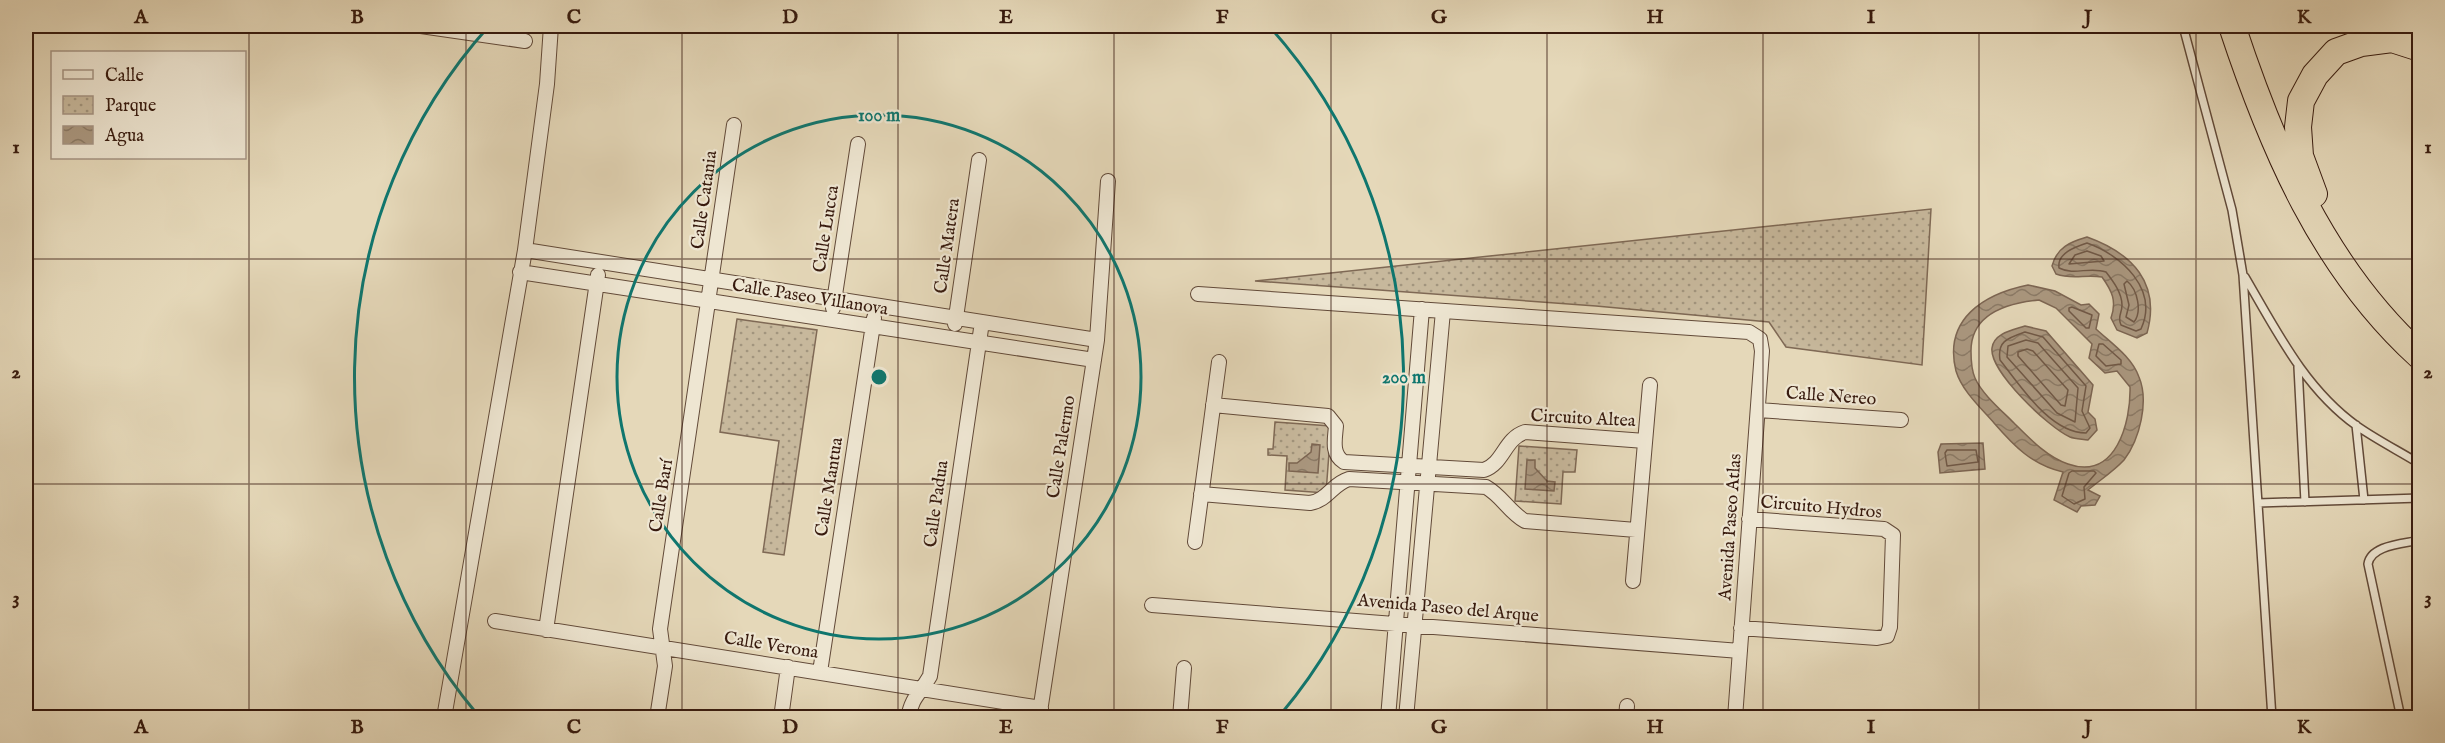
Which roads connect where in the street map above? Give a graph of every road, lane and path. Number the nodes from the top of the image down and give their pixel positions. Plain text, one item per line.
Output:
1 (421, 26) edge
2 (550, 26) edge
3 (2183, 26) edge
4 (2232, 26) edge
5 (525, 41) dead end
6 (2420, 48) edge
7 (734, 125) dead end
8 (858, 144) dead end
9 (979, 159) dead end
10 (1108, 180) dead end
11 (525, 250) junction
12 (600, 264) junction
13 (520, 272) junction
14 (2243, 275) junction
15 (712, 281) junction
16 (2353, 282) junction
17 (597, 284) junction
18 (1198, 294) dead end
19 (834, 300) junction
20 (710, 301) junction
21 (875, 307) junction
22 (1422, 309) junction
23 (1443, 311) junction
24 (956, 318) junction
25 (831, 319) junction
26 (982, 322) junction
27 (872, 326) junction
28 (953, 338) junction
29 (1097, 340) junction
30 (979, 342) junction
31 (2420, 356) edge
32 (1094, 360) junction
33 (1219, 362) dead end
34 (2298, 367) junction
35 (1650, 385) dead end
36 (1213, 405) junction
37 (1758, 410) junction
38 (1901, 420) dead end
39 (2356, 425) junction
40 (1645, 441) junction
41 (2420, 464) edge
42 (1408, 466) junction
43 (1429, 467) junction
44 (1407, 482) junction
45 (1427, 483) junction
46 (1201, 494) junction
47 (2420, 498) edge
48 (2364, 500) junction
49 (2306, 502) junction
50 (2258, 503) junction
51 (1749, 519) junction
52 (1636, 530) junction
53 (2420, 540) edge
54 (1194, 542) dead end
55 (1633, 581) dead end
56 (1152, 605) dead end
57 (495, 621) dead end
58 (1394, 623) junction
59 (1415, 625) junction
60 (1741, 628) junction
61 (546, 630) junction
62 (662, 647) junction
63 (1740, 651) junction
64 (788, 668) junction
65 (1184, 668) dead end
66 (820, 672) junction
67 (922, 690) junction
68 (1040, 712) edge
69 (444, 717) edge
70 (657, 717) edge
71 (781, 717) edge
72 (908, 717) edge
73 (1180, 717) edge
74 (1388, 717) edge
75 (1406, 717) edge
76 (1735, 717) edge
77 (2272, 717) edge
78 (2401, 717) edge

1 - 5 street
2 - 11 street
3 - 14 lane
4 - 16 highway
6 - 16 highway
7 - 15 street, Calle Catania
8 - 19 street, Calle Lucca
9 - 24 street, Calle Matera
10 - 29 street, Calle Palermo
11 - 12 street, Calle Paseo Villanova
11 - 13 street
12 - 15 street, Calle Paseo Villanova
12 - 17 street
13 - 17 street, Calle Paseo Villanova
13 - 69 street
14 - 34 lane
14 - 50 lane
15 - 19 street, Calle Paseo Villanova
15 - 20 street, Calle Barí
16 - 31 highway
17 - 20 street, Calle Paseo Villanova
17 - 61 street
18 - 22 street
19 - 21 street, Calle Paseo Villanova
19 - 25 street, Calle Lucca
20 - 25 street, Calle Paseo Villanova
20 - 62 street, Calle Barí
21 - 24 street, Calle Paseo Villanova
21 - 27 street, Calle Mantua
22 - 23 street
22 - 42 street
23 - 37 street, Avenida Paseo Atlas
23 - 43 street
24 - 26 street, Calle Paseo Villanova
24 - 28 street, Calle Matera
25 - 27 street, Calle Paseo Villanova
26 - 29 street, Calle Paseo Villanova
26 - 30 street, Calle Padua
27 - 28 street, Calle Paseo Villanova
27 - 66 street, Calle Mantua
28 - 30 street, Calle Paseo Villanova
29 - 32 street, Calle Palermo
30 - 32 street, Calle Paseo Villanova
30 - 67 street, Calle Padua
32 - 68 street, Calle Palermo
33 - 36 street
34 - 39 lane
34 - 49 lane
35 - 40 street, Circuito Altea
36 - 42 street, Circuito Altea
36 - 46 street
37 - 38 street, Calle Nereo
37 - 51 street, Avenida Paseo Atlas
39 - 41 lane
39 - 48 lane
40 - 43 street, Circuito Altea
40 - 52 street, Circuito Altea
42 - 43 street, Circuito Altea
42 - 44 street
43 - 45 street
44 - 45 street
44 - 46 street
44 - 58 street
45 - 52 street
45 - 59 street
46 - 54 street
47 - 48 lane
48 - 49 lane
49 - 50 lane
50 - 77 lane
51 - 60 street, Avenida Paseo Atlas
51 - 60 street, Circuito Hydros
52 - 55 street, Circuito Altea
53 - 78 lane
56 - 58 street, Avenida Paseo del Arque
57 - 61 street, Calle Verona
58 - 59 street, Avenida Paseo del Arque
58 - 74 street
59 - 63 street, Avenida Paseo del Arque
59 - 75 street
60 - 63 street, Avenida Paseo Atlas
61 - 62 street, Calle Verona
62 - 64 street, Calle Verona
62 - 70 street, Calle Barí
63 - 76 street, Avenida Paseo Atlas
64 - 66 street, Calle Verona
64 - 71 street
65 - 73 street
66 - 67 street, Calle Verona
67 - 68 street, Calle Verona
67 - 72 street, Calle Padua

